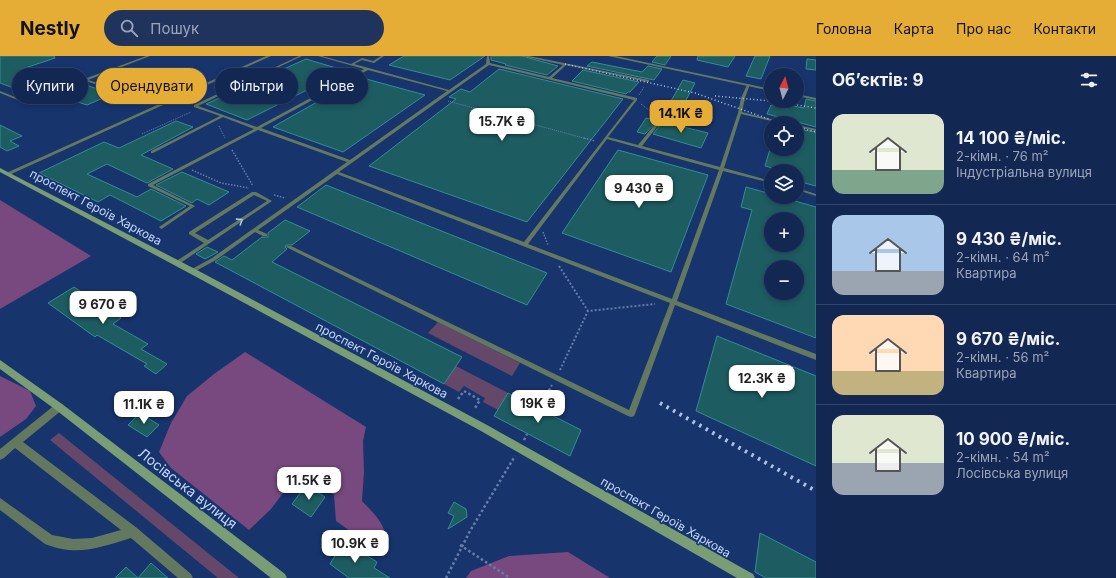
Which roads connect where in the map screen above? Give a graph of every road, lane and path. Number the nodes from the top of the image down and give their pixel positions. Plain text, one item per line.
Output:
1 (149, 56) edge
2 (269, 56) edge
3 (301, 56) edge
4 (319, 56) edge
5 (383, 56) edge
6 (488, 56) edge
7 (524, 56) edge
8 (610, 56) edge
9 (488, 64) junction
10 (564, 64) junction
11 (351, 65) junction
12 (363, 68) edge
13 (368, 69) edge
14 (88, 79) edge
15 (549, 79) junction
16 (648, 81) joint
17 (749, 85) junction
18 (764, 88) edge
19 (450, 91) junction
20 (0, 92) edge
21 (804, 96) edge
22 (12, 97) edge
23 (440, 99) junction
24 (636, 99) junction
25 (816, 99) edge
26 (306, 102) edge
27 (200, 108) junction
28 (740, 113) junction
29 (223, 116) junction
30 (764, 118) edge
31 (216, 120) junction
32 (658, 123) joint
33 (158, 127) junction
34 (804, 127) edge
35 (160, 128) dead end
36 (257, 129) junction
37 (816, 130) edge
38 (142, 134) dead end
39 (606, 138) junction
40 (602, 143) junction
41 (228, 144) junction
42 (639, 147) junction
43 (152, 152) dead end
44 (350, 162) junction
45 (184, 166) junction
46 (722, 169) junction
47 (336, 172) junction
48 (2, 174) edge
49 (764, 180) edge
50 (804, 192) edge
51 (268, 193) dead end
52 (816, 195) edge
53 (294, 201) junction
54 (161, 227) dead end
55 (254, 230) junction
56 (265, 235) dead end
57 (207, 242) junction
58 (525, 244) junction
59 (289, 247) dead end
60 (177, 263) junction
61 (192, 271) junction
62 (674, 302) junction
63 (816, 357) edge
64 (0, 364) edge
65 (556, 377) junction
66 (458, 399) dead end
67 (59, 407) junction
68 (475, 408) dead end
69 (540, 409) dead end
70 (15, 442) junction
71 (520, 448) junction
72 (0, 455) edge
73 (0, 503) edge
74 (133, 532) junction
75 (460, 545) junction
76 (187, 578) edge
77 (281, 578) edge
78 (446, 578) edge
79 (510, 578) edge
80 (749, 578) edge

1 - 14 lane
2 - 48 street
3 - 27 lane
4 - 11 lane
5 - 11 lane
6 - 9 lane
7 - 10 lane
8 - 17 street
9 - 15 lane
9 - 19 lane
10 - 15 lane
10 - 16 lane
11 - 12 lane
13 - 19 lane
15 - 24 lane
16 - 24 path
17 - 18 street
17 - 28 lane
19 - 23 lane
20 - 22 lane
21 - 25 street
23 - 40 path
23 - 44 lane
24 - 32 path
24 - 39 lane
26 - 36 lane
27 - 29 lane
27 - 33 path
28 - 30 lane
28 - 46 lane
29 - 31 lane
29 - 36 lane
31 - 41 path
31 - 43 lane
32 - 42 lane
33 - 35 path
33 - 38 path
34 - 37 lane
36 - 41 lane
36 - 44 lane
39 - 40 lane
39 - 42 lane
40 - 58 lane
41 - 45 lane
41 - 45 path
42 - 46 lane
44 - 47 lane
45 - 54 lane
46 - 49 lane
46 - 62 lane
47 - 53 lane
47 - 58 lane
48 - 60 street, проспект Героїв Харкова
50 - 52 lane
51 - 53 path
53 - 55 lane
55 - 56 lane
55 - 61 lane
57 -> 57 lane
57 - 60 lane
58 - 62 lane
59 - 65 lane
60 - 61 street, проспект Героїв Харкова
61 - 71 street, проспект Героїв Харкова
62 - 63 lane
62 - 65 path
62 - 65 lane
64 - 67 street, Лосівська вулиця
65 - 69 path
66 - 68 path
67 - 70 street
67 - 77 street, Лосівська вулиця
70 - 72 street
70 - 74 street
71 - 75 path
71 - 80 street, проспект Героїв Харкова
73 - 74 street
74 - 76 street
75 - 78 path
75 - 79 path

